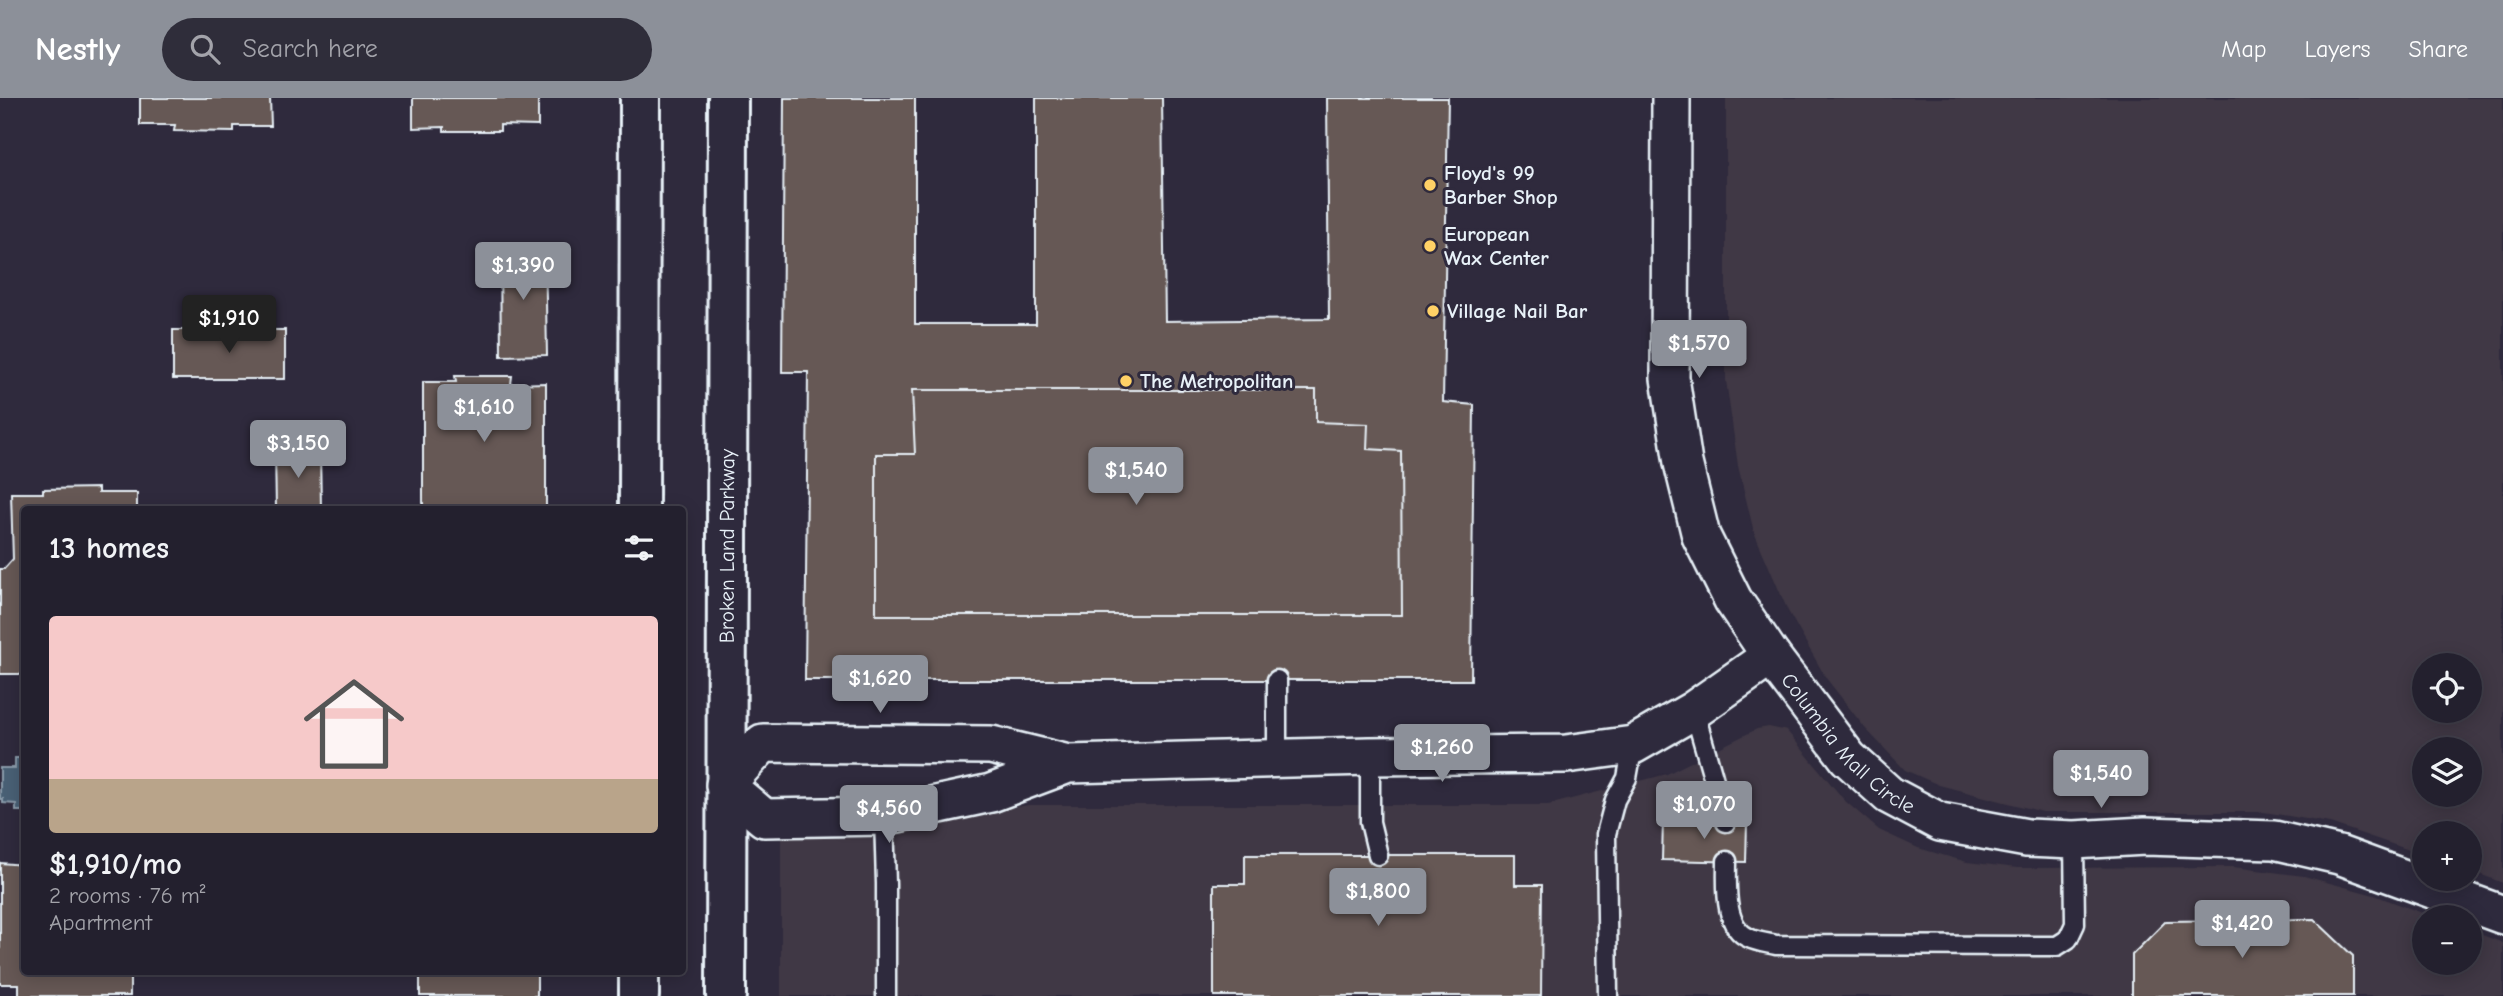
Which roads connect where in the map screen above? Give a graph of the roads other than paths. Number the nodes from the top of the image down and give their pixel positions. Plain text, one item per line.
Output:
1 (640, 98) edge
2 (728, 98) edge
3 (1671, 98) edge
4 (639, 506) edge
5 (1771, 656) junction
6 (1277, 680) dead end
7 (1694, 710) junction
8 (1633, 746) junction
9 (1370, 756) junction
10 (1277, 758) junction
11 (1068, 764) junction
12 (725, 785) junction
13 (884, 816) junction
14 (1726, 822) dead end
15 (2074, 841) junction
16 (1378, 855) dead end
17 (1727, 861) dead end
18 (2503, 915) edge
19 (639, 975) edge
20 (639, 996) edge
21 (726, 996) edge
22 (886, 996) edge
23 (1608, 996) edge

1 - 4 street
2 - 12 street, Broken Land Parkway
3 - 5 street, Columbia Mall Circle
5 - 7 street
5 - 15 street, Columbia Mall Circle
6 - 10 lane
7 - 8 street
7 - 14 lane
8 - 9 street
8 - 23 lane
9 - 10 street
9 - 16 lane
10 - 11 street
11 - 12 street
11 - 13 street
12 - 13 street
12 - 21 street, Broken Land Parkway
13 - 22 lane
15 - 17 lane
15 - 18 street, Columbia Mall Circle
19 - 20 street

